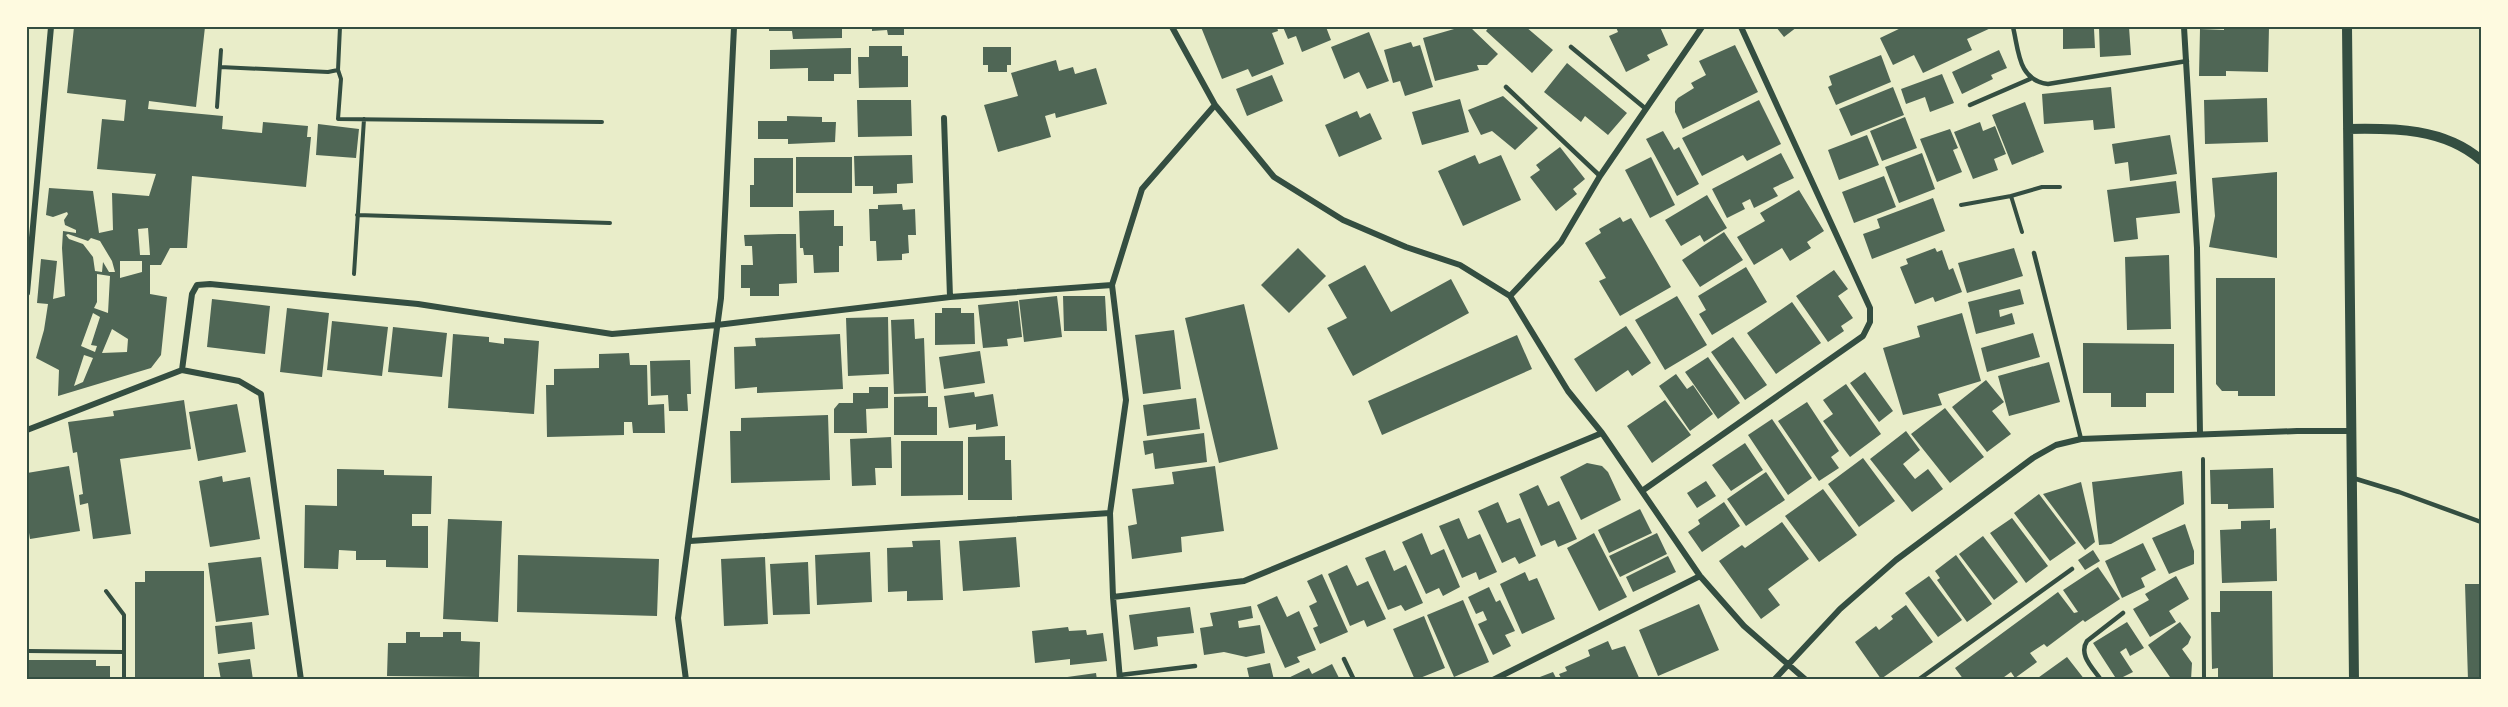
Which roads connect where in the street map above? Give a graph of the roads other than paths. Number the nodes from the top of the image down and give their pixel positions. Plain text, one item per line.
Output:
1 (51, 27) edge
2 (734, 27) edge
3 (1172, 27) edge
4 (1702, 27) edge
5 (1741, 27) edge
6 (2013, 27) edge
7 (2184, 27) edge
8 (2347, 27) edge
9 (1571, 47) dead end
10 (2187, 61) junction
11 (2030, 79) junction
12 (1506, 87) dead end
13 (1215, 105) junction
14 (1970, 105) dead end
15 (1646, 109) junction
16 (944, 118) dead end
17 (2348, 129) junction
18 (2481, 160) edge
19 (1600, 176) junction
20 (2034, 253) road end
21 (1112, 285) junction
22 (27, 292) edge
23 (1510, 296) junction
24 (950, 297) junction
25 (717, 325) junction
26 (182, 370) junction
27 (27, 430) edge
28 (2352, 431) junction
29 (1602, 433) junction
30 (2199, 434) junction
31 (2081, 440) junction
32 (2353, 478) junction
33 (1642, 491) junction
34 (1110, 513) junction
35 (2481, 522) edge
36 (690, 542) junction
37 (2072, 569) dead end
38 (1700, 576) junction
39 (1113, 597) junction
40 (2123, 613) dead end
41 (1344, 659) dead end
42 (1788, 665) junction
43 (1195, 666) dead end
44 (1120, 677) edge
45 (301, 680) edge
46 (686, 680) edge
47 (1354, 680) edge
48 (1493, 680) edge
49 (1774, 680) edge
50 (1806, 680) edge
51 (1918, 680) edge
52 (2101, 680) edge
53 (2354, 680) edge

1 - 22 street
2 - 25 street
3 - 13 street
4 - 15 street
5 - 33 street
6 - 11 lane
7 - 10 street
8 - 17 street
9 - 15 lane
10 - 11 lane
10 - 30 street
11 - 14 lane
12 - 19 lane
13 - 21 street
13 - 23 street
15 - 19 street
16 - 24 street
17 - 18 street
17 - 28 street
19 - 23 street
20 - 31 lane
21 - 24 street
21 - 34 street
23 - 29 street
24 - 25 street
25 - 26 street
25 - 36 street
26 - 27 street
26 - 45 street
28 - 30 street
28 - 32 street
29 - 33 street
29 - 39 street
30 - 31 street
31 - 42 street
32 - 35 lane
32 - 53 street
33 - 38 street
34 - 36 street
34 - 39 street
36 - 46 street
37 - 51 lane
38 - 42 street
38 - 48 street
39 - 44 street
40 - 52 lane
41 - 47 lane
42 - 49 street
42 - 50 street
43 - 44 lane

